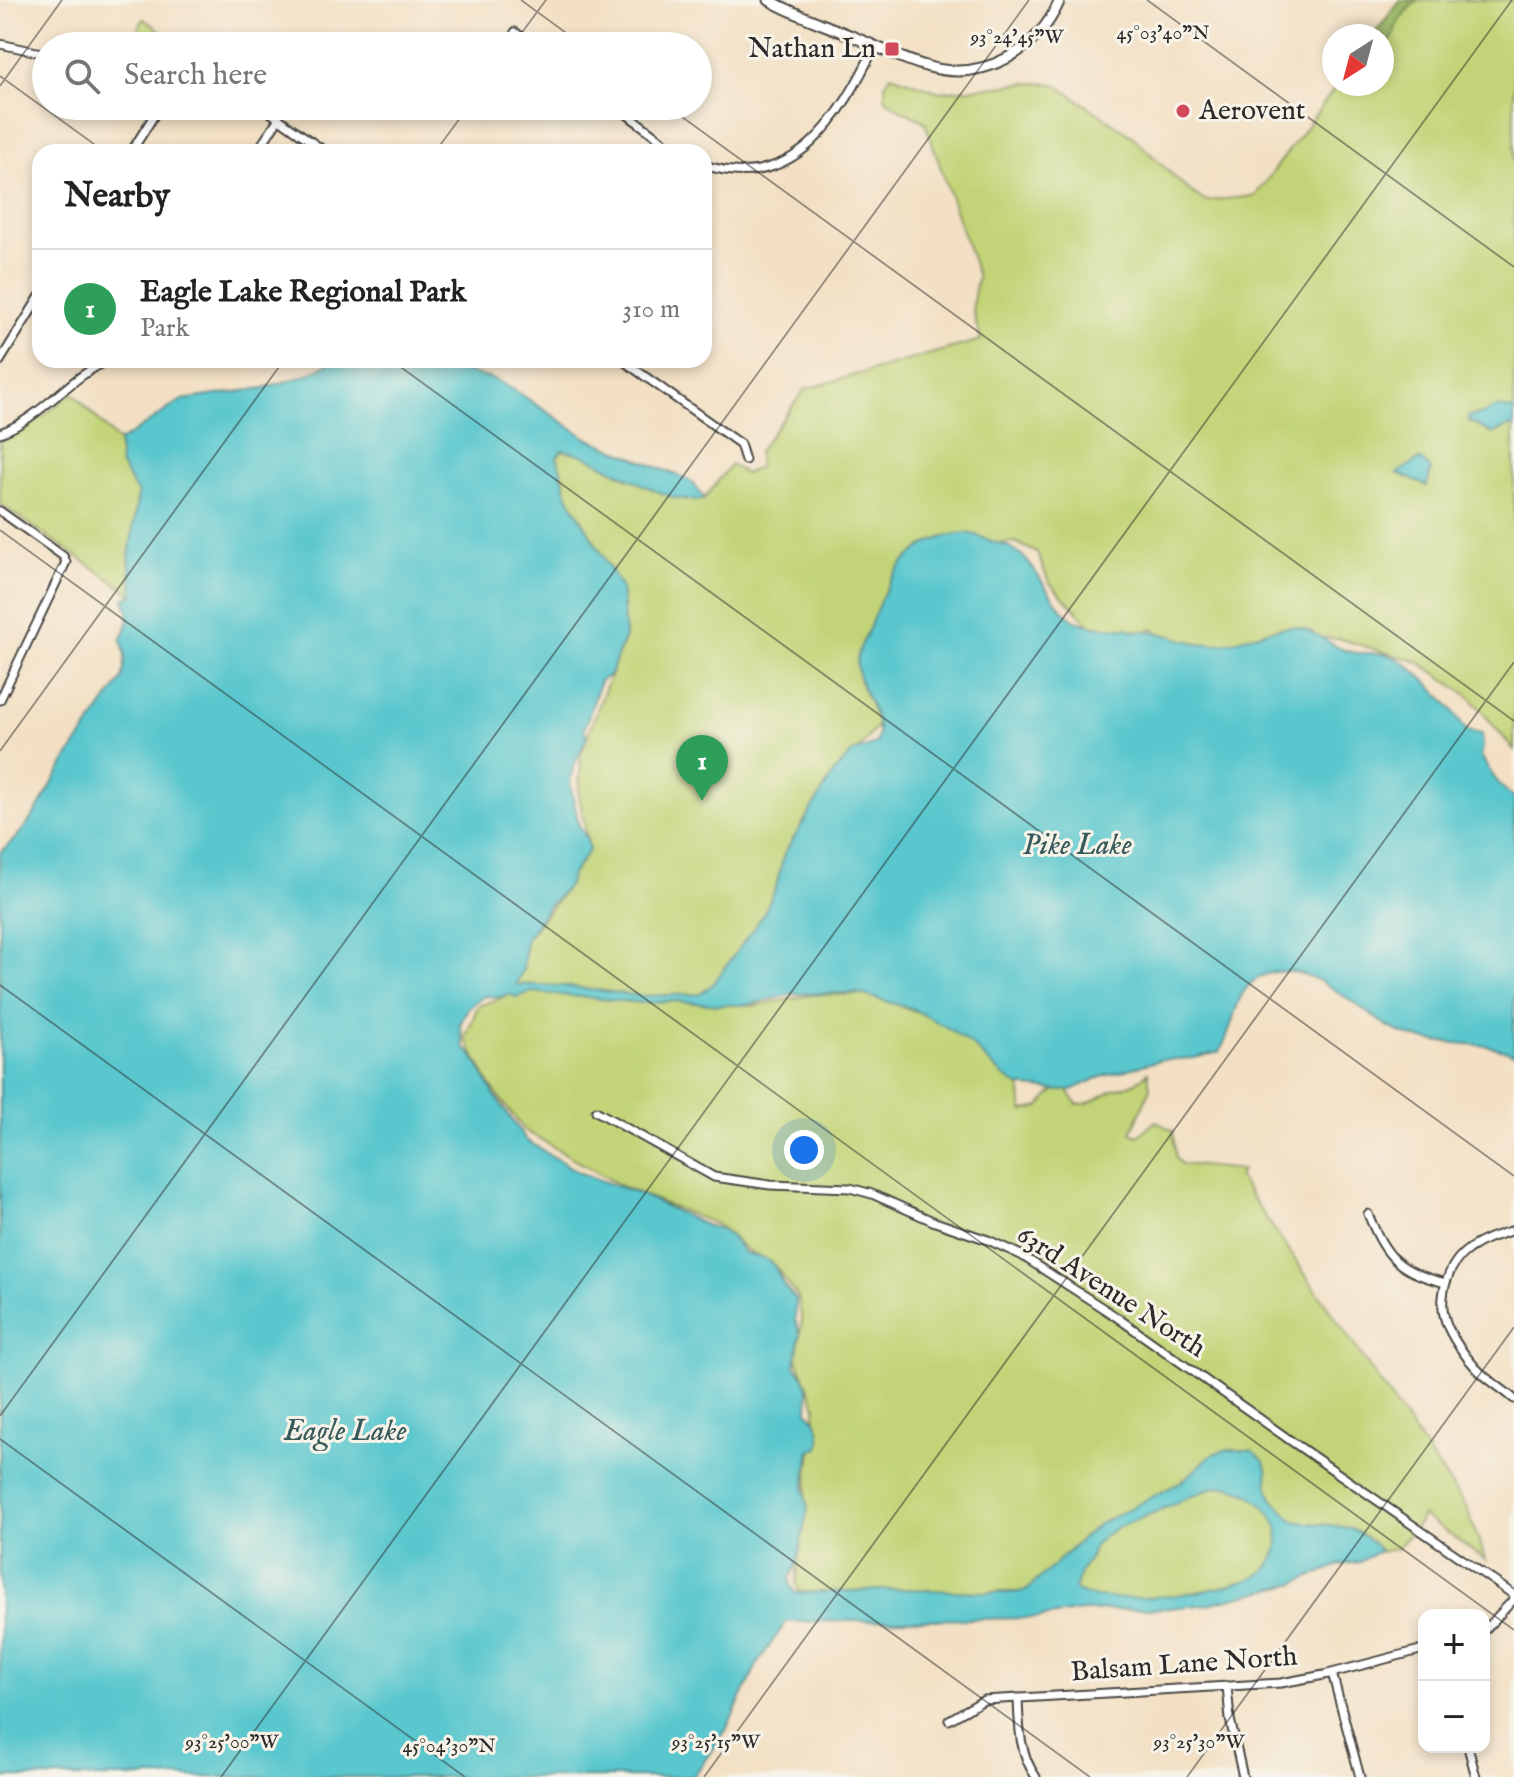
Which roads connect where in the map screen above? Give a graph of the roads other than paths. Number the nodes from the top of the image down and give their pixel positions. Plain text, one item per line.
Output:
1 (769, 0) edge
2 (1060, 0) edge
3 (0, 44) edge
4 (875, 46) junction
5 (32, 51) edge
6 (148, 120) edge
7 (278, 120) edge
8 (282, 120) edge
9 (635, 120) edge
10 (135, 144) edge
11 (262, 144) edge
12 (315, 144) edge
13 (666, 144) edge
14 (712, 168) edge
15 (32, 309) edge
16 (0, 361) edge
17 (95, 368) edge
18 (633, 368) edge
19 (0, 433) edge
20 (745, 460) dead end
21 (0, 511) edge
22 (0, 700) edge
23 (596, 1111) dead end
24 (1368, 1214) dead end
25 (1514, 1230) edge
26 (1446, 1283) junction
27 (1496, 1383) junction
28 (1514, 1389) edge
29 (1514, 1399) edge
30 (1514, 1597) edge
31 (1490, 1624) edge
32 (1418, 1651) edge
33 (1332, 1673) junction
34 (1227, 1686) junction
35 (1018, 1698) junction
36 (949, 1720) dead end
37 (1470, 1753) edge
38 (1036, 1777) edge
39 (1243, 1777) edge
40 (1360, 1777) edge
41 (1476, 1777) edge

1 - 4 street
2 - 4 street
3 - 5 street
4 - 14 street
6 - 10 street
7 - 11 street
8 - 12 street
9 - 13 street
15 - 16 street
17 - 19 street
18 - 20 street
21 - 22 street
23 - 30 street, 63rd Avenue North
24 - 26 street
25 - 26 street
26 - 27 street
27 - 28 street
27 - 29 street
30 - 31 street
32 - 33 street, Balsam Lane North
33 - 34 street, Balsam Lane North
33 - 40 street
34 - 35 street, Balsam Lane North
34 - 39 street
35 - 36 street, Balsam Lane North
35 - 38 street
37 - 41 street

